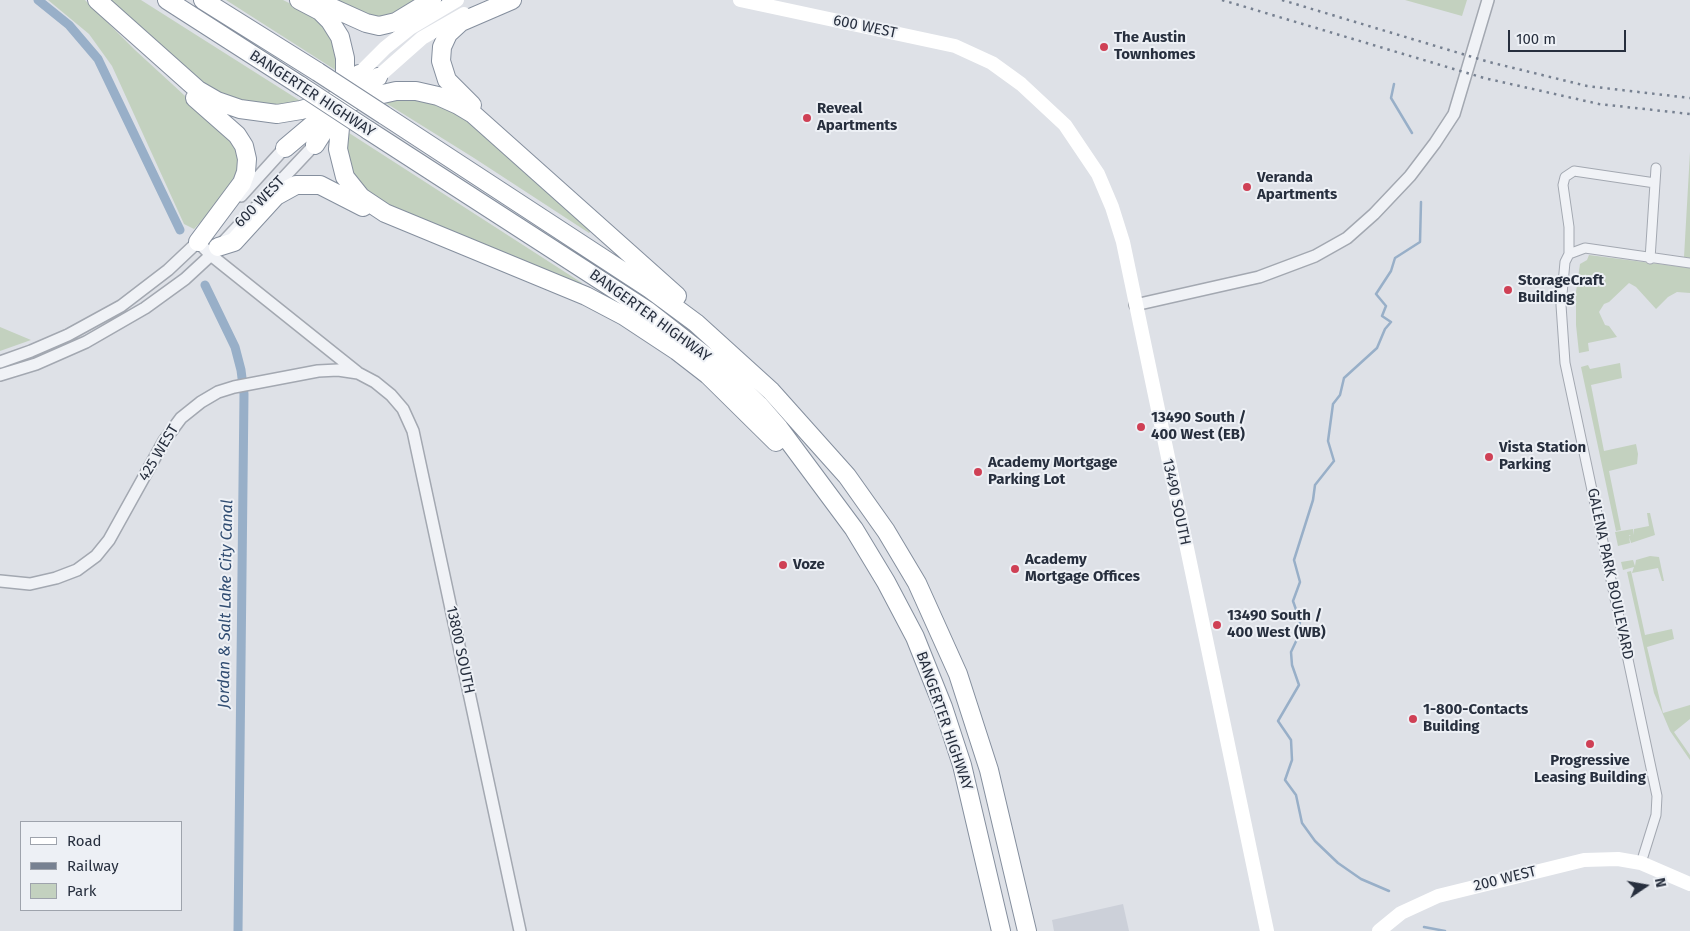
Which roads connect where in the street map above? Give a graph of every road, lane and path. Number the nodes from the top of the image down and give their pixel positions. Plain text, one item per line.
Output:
1 (167, 0) edge
2 (203, 0) edge
3 (299, 0) edge
4 (314, 0) edge
5 (432, 0) edge
6 (457, 0) edge
7 (499, 0) edge
8 (512, 0) edge
9 (740, 0) edge
10 (1488, 0) edge
11 (98, 1) edge
12 (988, 61) joint
13 (359, 74) joint
14 (378, 77) joint
15 (341, 103) junction
16 (315, 145) joint
17 (285, 148) joint
18 (514, 152) junction
19 (1656, 168) dead end
20 (1655, 183) junction
21 (385, 213) junction
22 (198, 242) junction
23 (214, 251) junction
24 (1569, 254) junction
25 (1650, 259) junction
26 (1690, 263) edge
27 (1135, 305) junction
28 (0, 362) edge
29 (359, 374) junction
30 (0, 375) edge
31 (375, 382) joint
32 (792, 446) junction
33 (847, 476) junction
34 (2, 581) edge
35 (1641, 863) junction
36 (1690, 884) edge
37 (520, 931) edge
38 (1001, 931) edge
39 (1027, 931) edge
40 (1267, 931) edge
41 (1379, 931) edge

1 - 32 highway, BANGERTER HIGHWAY, bridge
2 - 33 highway, BANGERTER HIGHWAY, bridge
3 - 15 highway
4 - 5 highway
6 - 13 main road
7 - 14 main road
8 - 18 highway
9 - 12 main road, 600 WEST
10 - 27 street
11 - 15 highway
11 - 22 highway
12 - 27 main road, 13490 SOUTH
13 - 15 highway
14 - 15 highway
15 - 16 highway
15 - 17 highway
15 - 18 highway
15 - 21 highway
16 - 23 street, 600 WEST
17 - 22 street, 600 WEST
18 - 33 highway
19 - 20 street
20 - 24 street, GALENA PARK BOULEVARD
20 - 25 street
21 - 23 highway
21 - 32 highway
22 - 23 street
22 - 28 street, 600 WEST
23 - 29 street
23 - 30 street, 600 WEST
24 - 25 street
24 - 35 street, GALENA PARK BOULEVARD
25 - 26 street
27 - 40 main road, 13490 SOUTH
29 - 31 street, 425 WEST
29 - 34 street, 425 WEST
31 - 37 street, 13800 SOUTH
32 - 38 highway, BANGERTER HIGHWAY
33 - 39 highway, BANGERTER HIGHWAY
35 - 36 main road, 200 WEST
35 - 41 main road, 200 WEST

